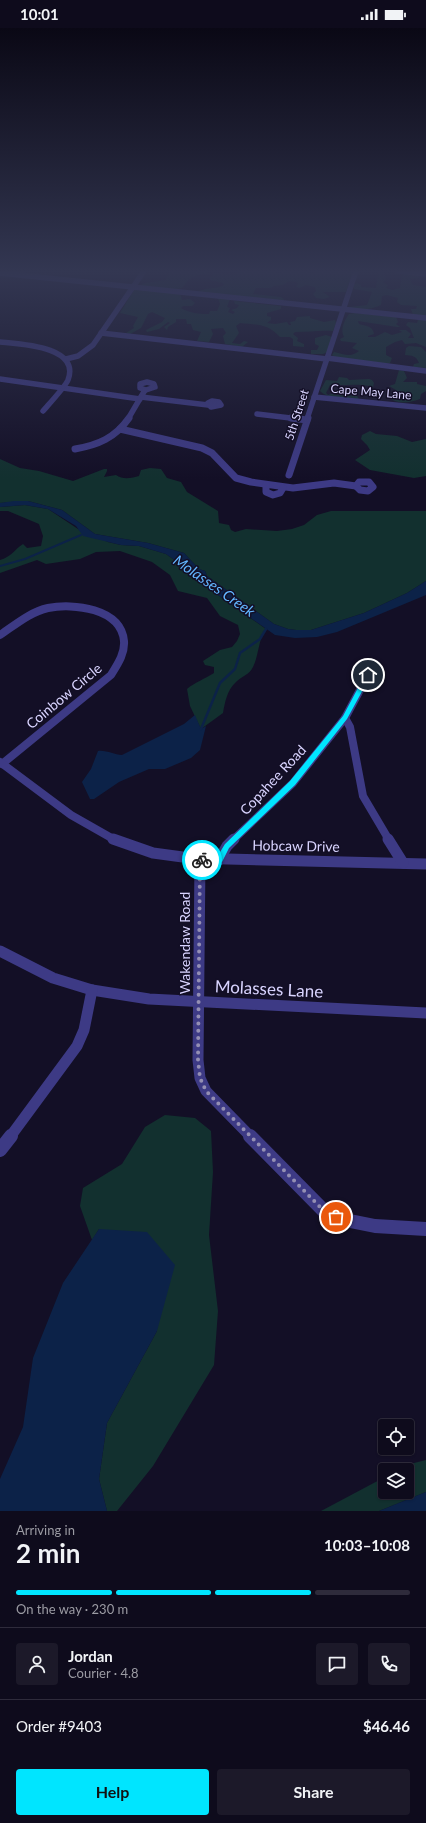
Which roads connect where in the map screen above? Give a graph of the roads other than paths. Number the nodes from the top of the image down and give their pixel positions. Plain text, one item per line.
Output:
1 (96, 340) edge
2 (161, 340) edge
3 (333, 340) edge
4 (0, 342) edge
5 (66, 359) junction
6 (326, 360) junction
7 (426, 370) edge
8 (0, 379) edge
9 (63, 387) junction
10 (142, 395) junction
11 (314, 397) junction
12 (208, 406) dead end
13 (426, 408) edge
14 (43, 411) dead end
15 (257, 414) dead end
16 (307, 420) junction
17 (120, 429) junction
18 (76, 449) dead end
19 (289, 476) dead end
20 (356, 486) dead end
21 (0, 635) edge
22 (368, 675) dead end
23 (345, 718) junction
24 (1, 763) edge
25 (200, 860) junction
26 (220, 860) junction
27 (403, 863) junction
28 (426, 864) edge
29 (0, 951) edge
30 (92, 990) junction
31 (199, 1003) junction
32 (426, 1013) edge
33 (0, 1150) edge
34 (426, 1230) edge

1 - 5 street
2 - 6 street
3 - 6 street, 5th Street
4 - 5 street
5 - 9 street
6 - 7 street
6 - 11 street, 5th Street
8 - 9 street
9 - 10 street
9 - 14 street
10 - 12 street
10 - 17 street
11 - 13 street, Cape May Lane
11 - 16 street, 5th Street
15 - 16 street
16 - 19 street, 5th Street
17 - 18 street
17 - 20 street
21 - 24 street, Coinbow Circle
22 - 23 street, Copahee Road
23 - 26 street, Copahee Road
23 - 27 street
24 - 25 street, Hobcaw Drive
25 - 26 street, Hobcaw Drive
25 - 31 street, Wakendaw Road
26 - 27 street, Hobcaw Drive
27 - 28 street, Hobcaw Drive
29 - 30 street, Molasses Lane
30 - 31 street, Molasses Lane
30 - 33 street
31 - 32 street, Molasses Lane
31 - 34 street

